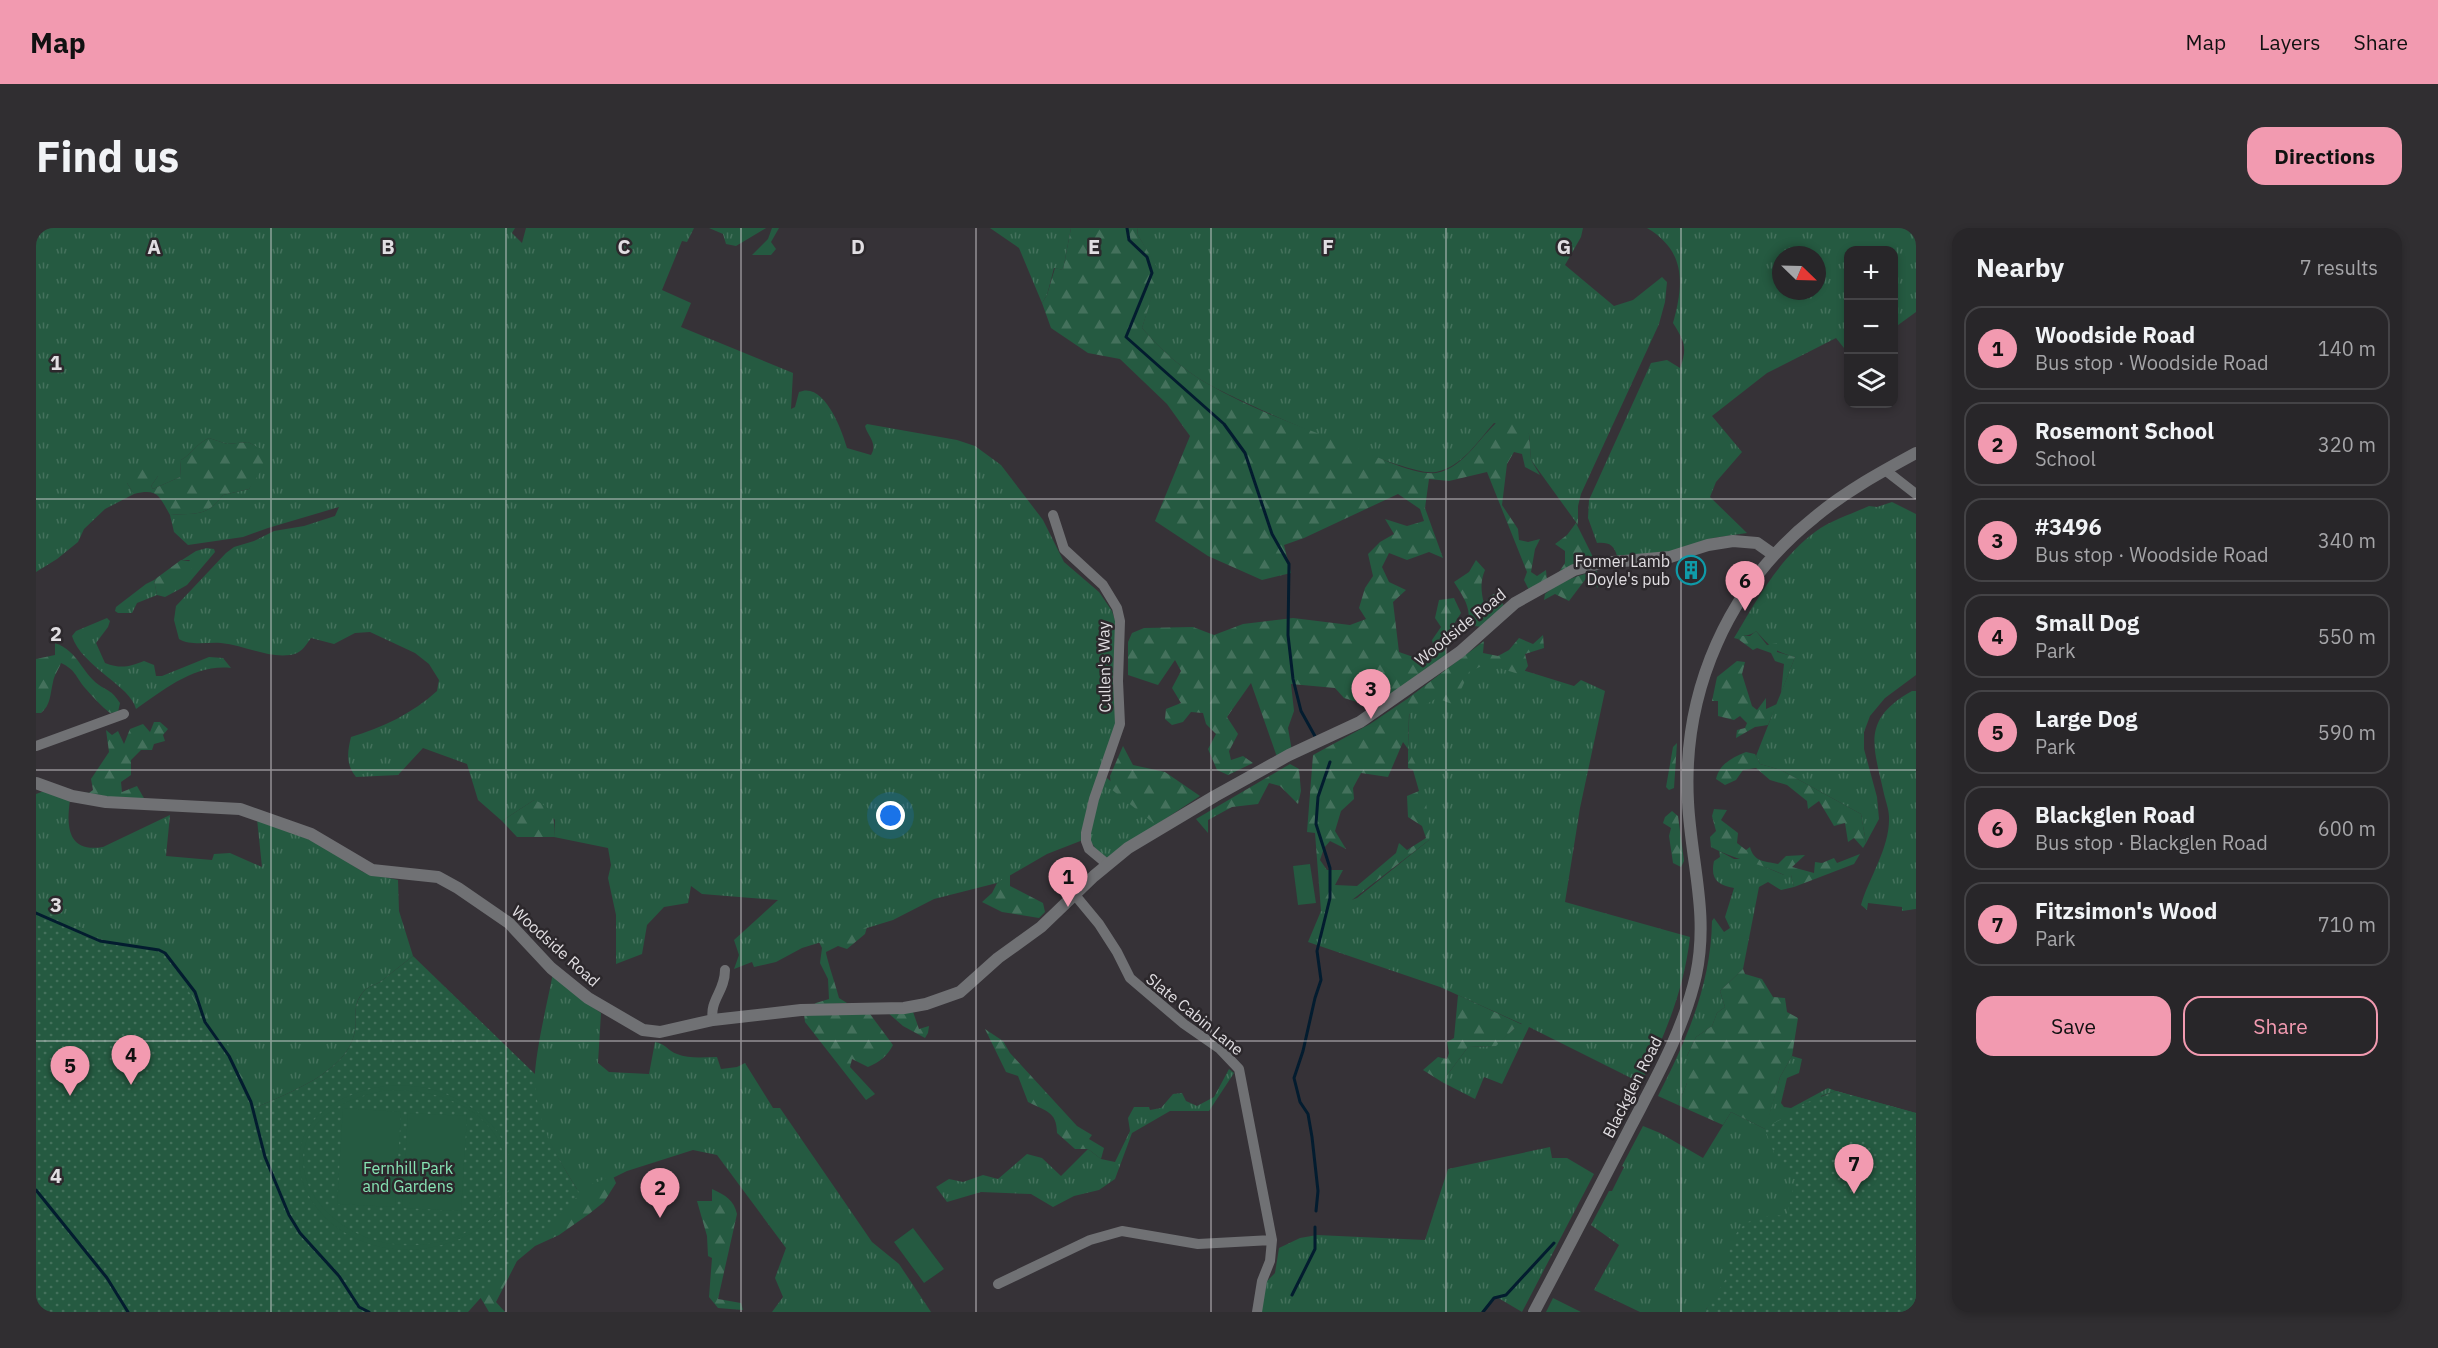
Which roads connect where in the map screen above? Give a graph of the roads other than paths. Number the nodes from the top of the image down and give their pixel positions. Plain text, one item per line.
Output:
1 (1916, 453) edge
2 (1885, 470) junction
3 (1916, 494) edge
4 (1053, 515) dead end
5 (1774, 555) junction
6 (124, 714) dead end
7 (36, 746) edge
8 (36, 783) edge
9 (1107, 864) junction
10 (1075, 895) junction
11 (725, 970) dead end
12 (713, 1020) junction
13 (1272, 1240) junction
14 (998, 1284) dead end
15 (1257, 1312) edge
16 (1534, 1312) edge

1 - 2 street, Blackglen Road
2 - 3 street
2 - 5 street, Blackglen Road
4 - 9 street, Cullen's Way
5 - 9 street, Woodside Road
5 - 16 street, Blackglen Road
6 - 7 street
8 - 12 street, Woodside Road
9 - 10 street, Woodside Road
10 - 12 street, Woodside Road
10 - 13 street, Slate Cabin Lane
11 - 12 street
13 - 14 street
13 - 15 street, Slate Cabin Lane

